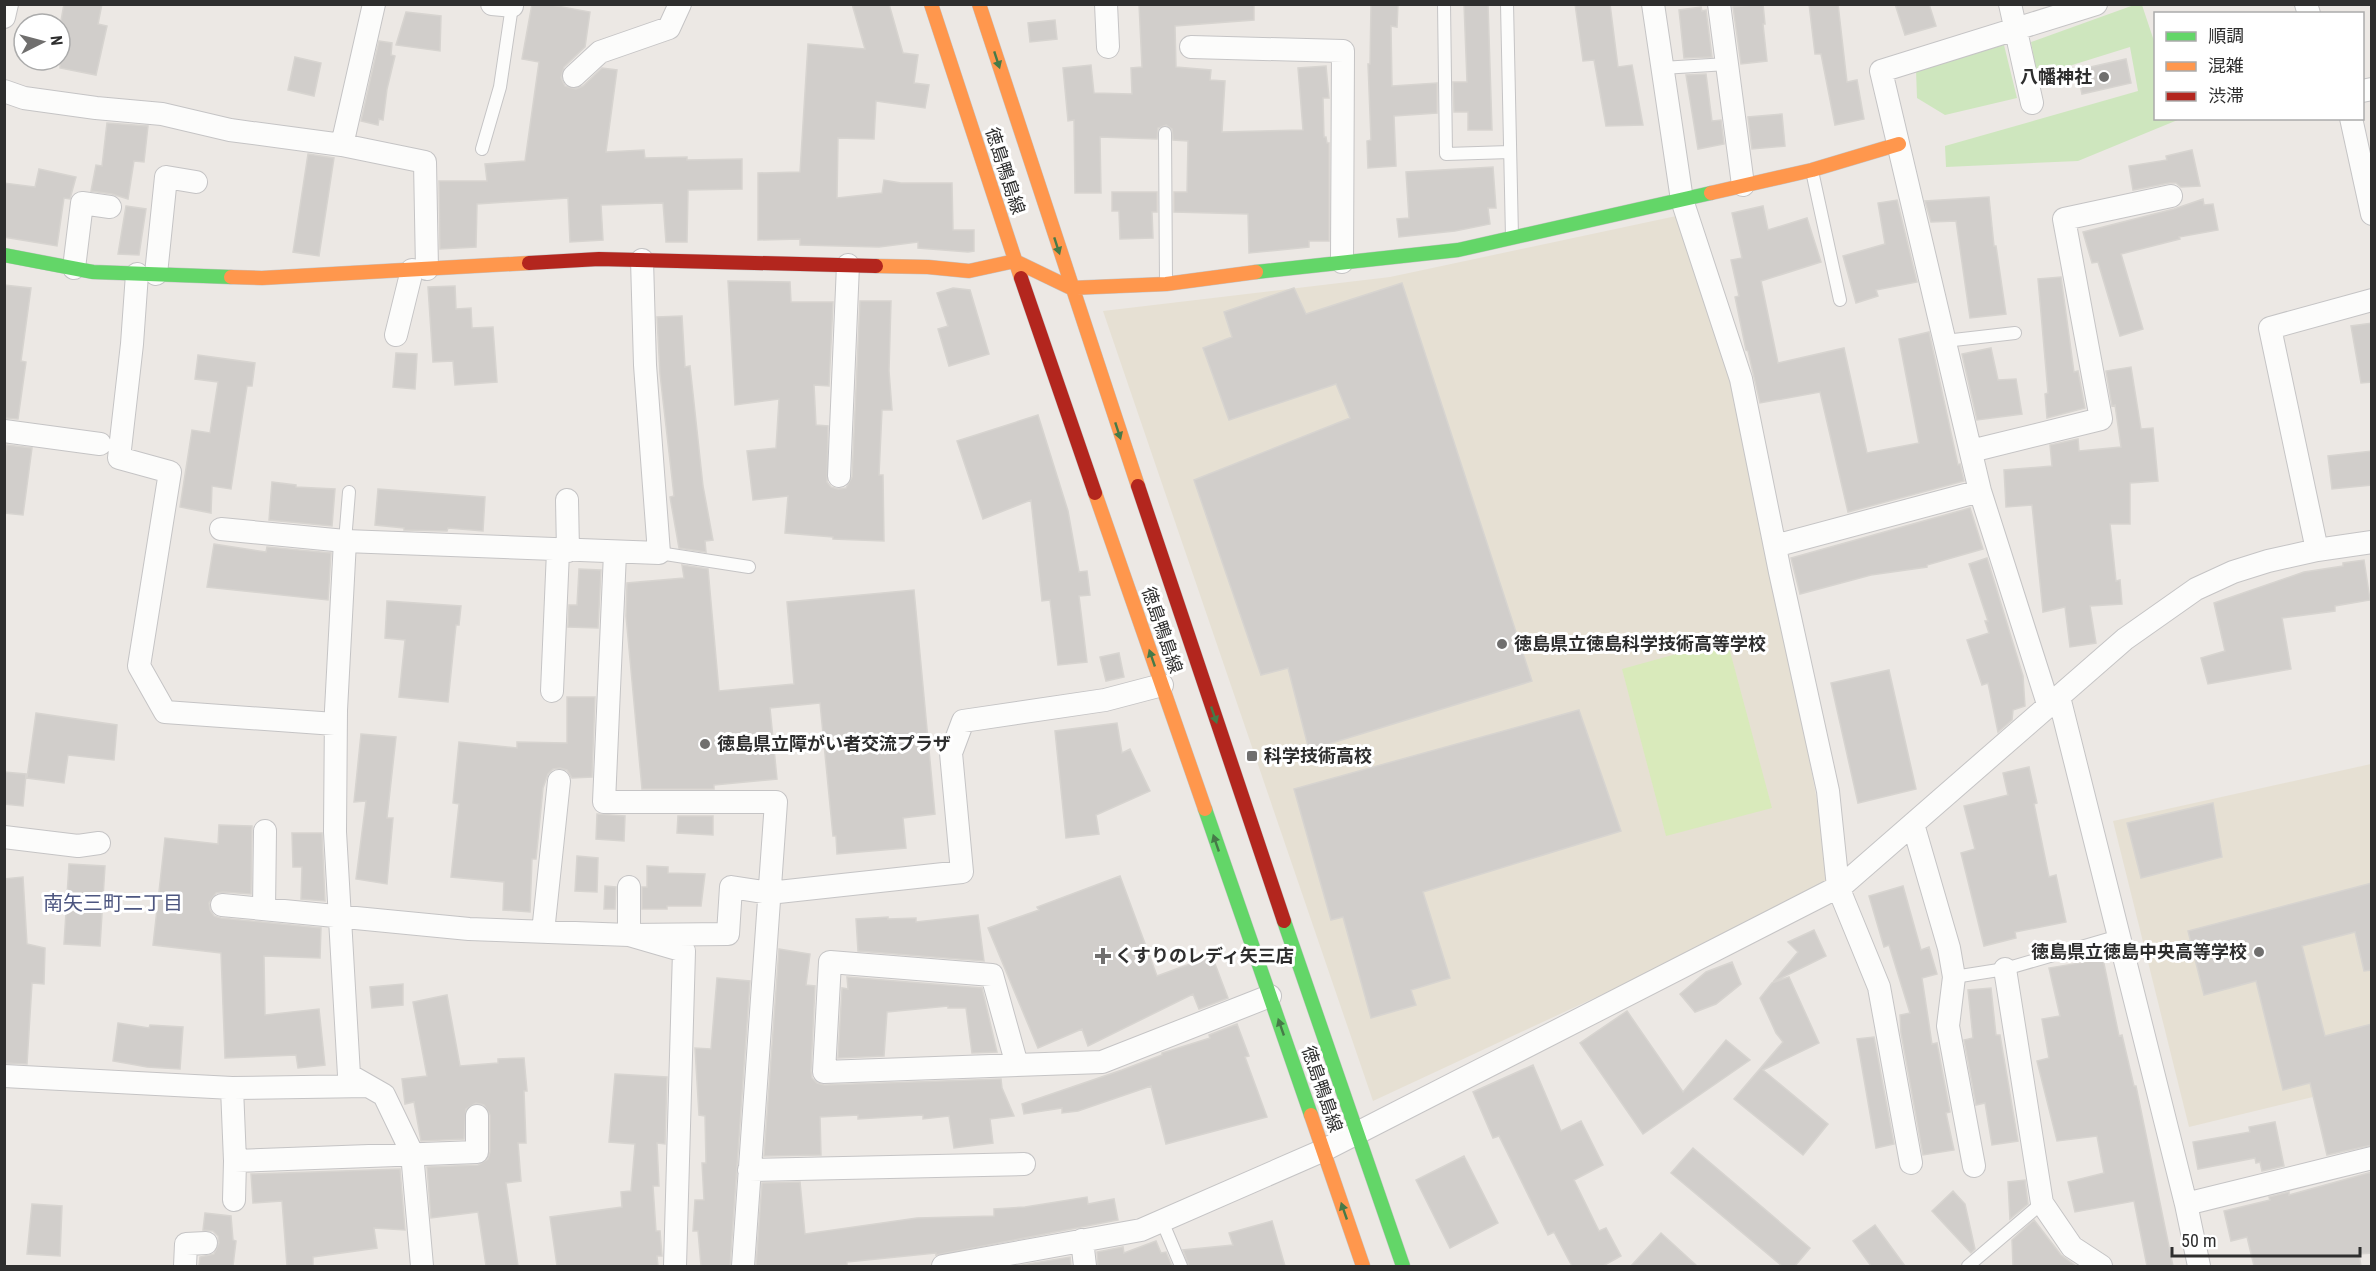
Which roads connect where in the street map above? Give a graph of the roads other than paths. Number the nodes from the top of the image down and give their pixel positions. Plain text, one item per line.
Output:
1 (7, 4) edge
2 (374, 4) edge
3 (680, 4) edge
4 (931, 4) edge
5 (979, 4) edge
6 (1106, 4) edge
7 (1444, 4) edge
8 (1507, 4) edge
9 (1653, 4) edge
10 (1719, 4) edge
11 (2010, 4) edge
12 (2096, 4) edge
13 (505, 5) edge
14 (4, 17) edge
15 (2016, 30) junction
16 (1108, 47) dead end
17 (1191, 47) dead end
18 (1727, 64) junction
19 (1662, 68) junction
20 (574, 76) dead end
21 (4, 91) edge
22 (2032, 103) dead end
23 (2351, 120) edge
24 (1165, 133) dead end
25 (1899, 144) junction
26 (342, 145) junction
27 (482, 149) dead end
28 (1510, 152) junction
29 (1812, 170) junction
30 (196, 182) dead end
31 (1743, 185) junction
32 (2171, 196) dead end
33 (1682, 200) junction
34 (110, 207) dead end
35 (2372, 214) edge
36 (1512, 238) junction
37 (4, 255) edge
38 (642, 260) junction
39 (1015, 261) junction
40 (1342, 262) junction
41 (848, 265) junction
42 (74, 268) junction
43 (420, 269) junction
44 (146, 274) junction
45 (1166, 284) junction
46 (1071, 288) junction
47 (1840, 300) dead end
48 (2372, 300) edge
49 (2015, 333) dead end
50 (396, 335) dead end
51 (1946, 341) junction
52 (4, 430) edge
53 (100, 444) dead end
54 (1971, 451) junction
55 (839, 476) dead end
56 (1980, 491) junction
57 (349, 492) dead end
58 (567, 500) dead end
59 (221, 529) dead end
60 (345, 541) junction
61 (2372, 542) edge
62 (1775, 546) junction
63 (2317, 550) junction
64 (563, 551) junction
65 (615, 553) junction
66 (659, 553) junction
67 (749, 567) dead end
68 (1162, 685) junction
69 (552, 691) dead end
70 (2054, 702) junction
71 (335, 724) junction
72 (559, 781) dead end
73 (1913, 824) junction
74 (265, 831) dead end
75 (4, 837) edge
76 (99, 843) dead end
77 (629, 887) dead end
78 (1838, 887) junction
79 (769, 893) junction
80 (222, 906) dead end
81 (264, 909) junction
82 (341, 917) junction
83 (543, 932) junction
84 (629, 935) junction
85 (2119, 936) junction
86 (2005, 969) junction
87 (1954, 977) junction
88 (1270, 996) junction
89 (1017, 1065) junction
90 (4, 1076) edge
91 (368, 1086) junction
92 (232, 1088) junction
93 (477, 1116) dead end
94 (1358, 1131) junction
95 (1324, 1150) junction
96 (412, 1153) junction
97 (2372, 1158) edge
98 (235, 1161) junction
99 (1911, 1163) dead end
100 (1024, 1164) dead end
101 (1974, 1166) dead end
102 (750, 1170) junction
103 (234, 1200) dead end
104 (2042, 1203) junction
105 (2186, 1204) junction
106 (1162, 1221) junction
107 (1082, 1240) junction
108 (206, 1244) dead end
109 (185, 1266) edge
110 (422, 1266) edge
111 (675, 1266) edge
112 (742, 1266) edge
113 (943, 1266) edge
114 (1085, 1266) edge
115 (1181, 1266) edge
116 (1363, 1266) edge
117 (1403, 1266) edge
118 (1968, 1266) edge
119 (2101, 1266) edge
120 (2199, 1266) edge

1 - 14 street
2 - 26 street
3 - 20 street
4 - 39 main road, 徳島鴨島線
5 -> 46 main road, 徳島鴨島線
6 - 16 street
7 - 28 lane
8 - 28 lane
9 - 19 street
10 - 18 street
11 - 15 street
12 - 15 street
13 - 27 lane
15 - 22 street
15 - 25 street
17 - 40 street
18 - 19 lane
18 - 31 street
19 - 33 street
21 - 26 street
23 - 35 street
24 - 45 lane
25 - 29 main road
25 - 51 street
26 - 43 street
28 - 36 lane
29 - 31 main road
29 - 47 lane
30 - 44 street
31 - 33 main road
32 - 54 street
33 - 36 main road
33 - 62 street
34 - 42 street
36 - 40 main road
37 - 42 main road
38 - 41 main road
38 - 43 main road
38 - 66 street
39 - 41 main road
39 - 46 main road
68 -> 39 main road, 徳島鴨島線
40 - 45 main road
41 - 55 street
42 - 44 main road
43 - 44 main road
43 - 50 street
44 - 71 street
45 - 46 main road
46 -> 94 main road, 徳島鴨島線
48 - 63 street
49 - 51 lane
51 - 54 street
52 - 53 street
54 - 56 street
56 - 62 street
56 - 70 street
57 - 60 lane
58 - 64 street
59 - 60 street
60 - 64 street
60 - 71 street
61 - 63 street
62 - 78 street
63 - 70 street
64 - 65 street
64 - 69 street
65 - 66 street
65 - 79 street
66 - 67 lane
68 - 79 street
88 -> 68 main road, 徳島鴨島線
70 - 73 street
70 - 85 street
71 - 82 street
72 - 83 street
73 - 78 street
73 - 87 street
74 - 81 street
75 - 76 street
77 - 84 street
78 - 94 street
78 - 99 street
79 - 84 street
79 - 102 street
80 - 81 street
81 - 82 street
82 - 83 street
82 - 91 street
83 - 84 street
84 - 111 street
85 - 86 lane
85 - 105 street
86 - 87 lane
86 - 104 street
87 - 101 street
88 - 89 street
95 -> 88 main road, 徳島鴨島線
89 - 89 street
90 - 92 street
91 - 92 street
91 - 96 street
92 - 98 street
93 - 96 street
94 - 95 street
94 - 117 main road, 徳島鴨島線
95 - 106 street
116 -> 95 main road, 徳島鴨島線
96 - 98 street
96 - 110 street
97 - 105 street
98 - 103 street
100 - 102 street
102 - 112 street
104 - 118 lane
104 - 119 street
105 - 120 street
106 - 107 street
106 - 115 lane
107 - 113 street
107 - 114 street
108 - 109 street

